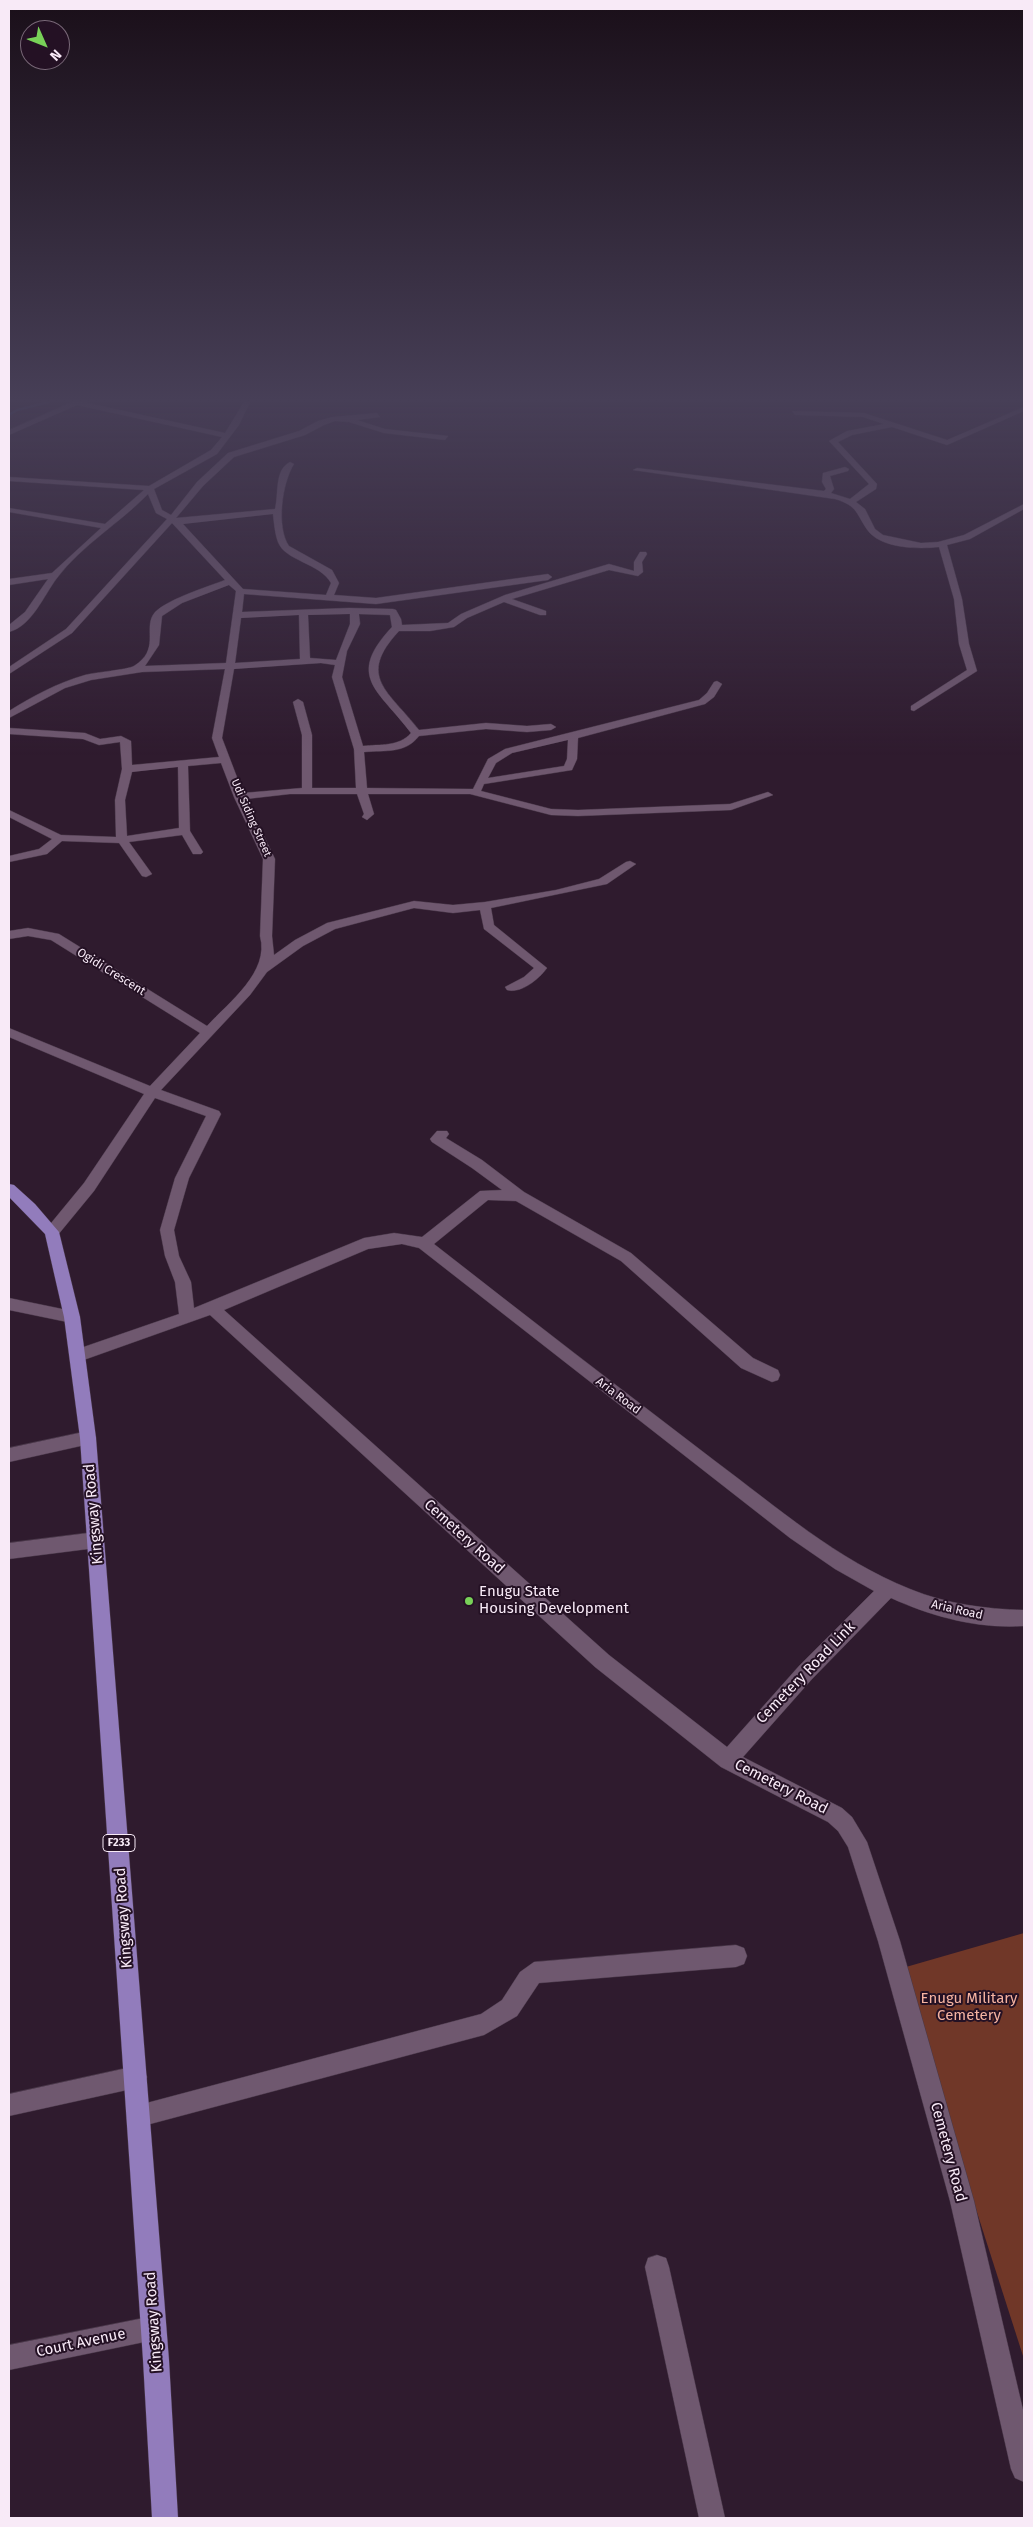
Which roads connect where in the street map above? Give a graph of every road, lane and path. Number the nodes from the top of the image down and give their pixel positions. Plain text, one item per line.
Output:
1 (66, 520) edge
2 (115, 520) edge
3 (175, 520) joint
4 (278, 520) edge
5 (867, 520) edge
6 (999, 520) edge
7 (107, 527) junction
8 (943, 544) junction
9 (644, 554) dead end
10 (55, 575) junction
11 (548, 577) dead end
12 (231, 580) junction
13 (9, 582) edge
14 (240, 591) junction
15 (329, 598) junction
16 (504, 599) junction
17 (376, 601) junction
18 (354, 612) junction
19 (376, 612) junction
20 (303, 613) junction
21 (543, 613) dead end
22 (238, 615) junction
23 (397, 628) junction
24 (9, 629) edge
25 (305, 661) junction
26 (339, 663) junction
27 (230, 666) junction
28 (136, 668) junction
29 (9, 671) edge
30 (717, 684) dead end
31 (298, 702) dead end
32 (914, 708) dead end
33 (9, 715) edge
34 (552, 727) dead end
35 (9, 731) edge
36 (416, 733) junction
37 (573, 736) junction
38 (359, 749) junction
39 (225, 760) junction
40 (183, 765) junction
41 (127, 769) junction
42 (478, 787) junction
43 (307, 791) junction
44 (362, 792) junction
45 (768, 795) dead end
46 (239, 797) junction
47 (9, 813) edge
48 (367, 817) dead end
49 (185, 832) junction
50 (59, 838) junction
51 (122, 840) junction
52 (196, 852) dead end
53 (9, 859) edge
54 (630, 864) dead end
55 (146, 874) dead end
56 (485, 906) junction
57 (9, 935) edge
58 (263, 969) junction
59 (511, 987) dead end
60 (9, 1032) edge
61 (207, 1032) junction
62 (152, 1092) junction
63 (442, 1134) dead end
64 (9, 1189) edge
65 (519, 1196) junction
66 (52, 1232) junction
67 (424, 1244) junction
68 (9, 1304) edge
69 (212, 1308) junction
70 (72, 1317) junction
71 (187, 1317) junction
72 (78, 1356) junction
73 (772, 1375) dead end
74 (88, 1438) junction
75 (9, 1455) edge
76 (96, 1540) junction
77 (9, 1551) edge
78 (888, 1589) junction
79 (1024, 1618) edge
80 (728, 1760) junction
81 (736, 1956) dead end
82 (136, 2077) junction
83 (9, 2105) edge
84 (139, 2116) junction
85 (656, 2267) dead end
86 (154, 2328) junction
87 (9, 2358) edge
88 (1024, 2468) edge
89 (165, 2518) edge
90 (712, 2518) edge

1 - 7 street
2 - 7 street
3 - 12 street
3 - 29 street
4 - 15 street
5 - 8 street
6 - 8 street
7 - 10 street
8 - 32 street
9 - 16 street
10 - 13 street
10 - 24 street
11 - 17 street
12 - 14 street
12 - 28 street
14 - 15 street
14 - 22 street, Udi Siding Street
15 - 17 street
16 - 21 street
16 - 23 street
17 - 19 street
18 - 19 street
18 - 20 street
18 - 26 street
19 - 23 street
20 - 22 street
20 - 25 street
22 - 27 street, Udi Siding Street
23 - 36 street
25 - 26 street
25 - 27 street
26 - 38 street
27 - 28 street
27 - 39 street, Udi Siding Street
28 - 33 street
30 - 37 street
31 - 43 street
34 - 36 street
35 - 41 street
36 - 38 street
37 - 42 street
37 - 42 street
38 - 44 street
39 - 40 street
39 - 46 street, Udi Siding Street
40 - 41 street
40 - 49 street
41 - 51 street
42 - 44 street
42 - 45 street
43 - 44 street
43 - 46 street
44 - 48 street
46 - 58 street, Udi Siding Street
47 - 50 street
49 - 51 street
49 - 52 street
50 - 51 street
50 - 53 street
51 - 55 street
54 - 56 street
56 - 58 street
56 - 59 street
57 - 61 street, Ogidi Crescent
58 - 61 street, Udi Siding Street
60 - 62 street
61 - 62 street, Udi Siding Street
62 - 66 street, Udi Siding Street
62 - 71 street
63 - 65 street
64 - 66 main road, Kingsway Road / F233
65 - 67 street
65 - 73 street
66 - 70 main road, Kingsway Road / F233
67 - 69 street, Aria Road
67 - 78 street, Aria Road
68 - 70 street
69 - 71 street, Aria Road
69 - 80 street, Cemetery Road
70 - 72 main road, Kingsway Road / F233
71 - 72 street, Aria Road
72 - 74 main road, Kingsway Road / F233
74 - 75 street
74 - 76 main road, Kingsway Road / F233
76 - 77 street
76 - 82 main road, Kingsway Road / F233
78 - 79 street, Aria Road
78 - 80 street, Cemetery Road Link
80 - 88 street, Cemetery Road
81 - 84 street
82 - 83 street
82 - 84 main road, Kingsway Road / F233
84 - 86 main road, Kingsway Road / F233
85 - 90 street
86 - 87 street, Court Avenue
86 - 89 main road, Kingsway Road / F233

